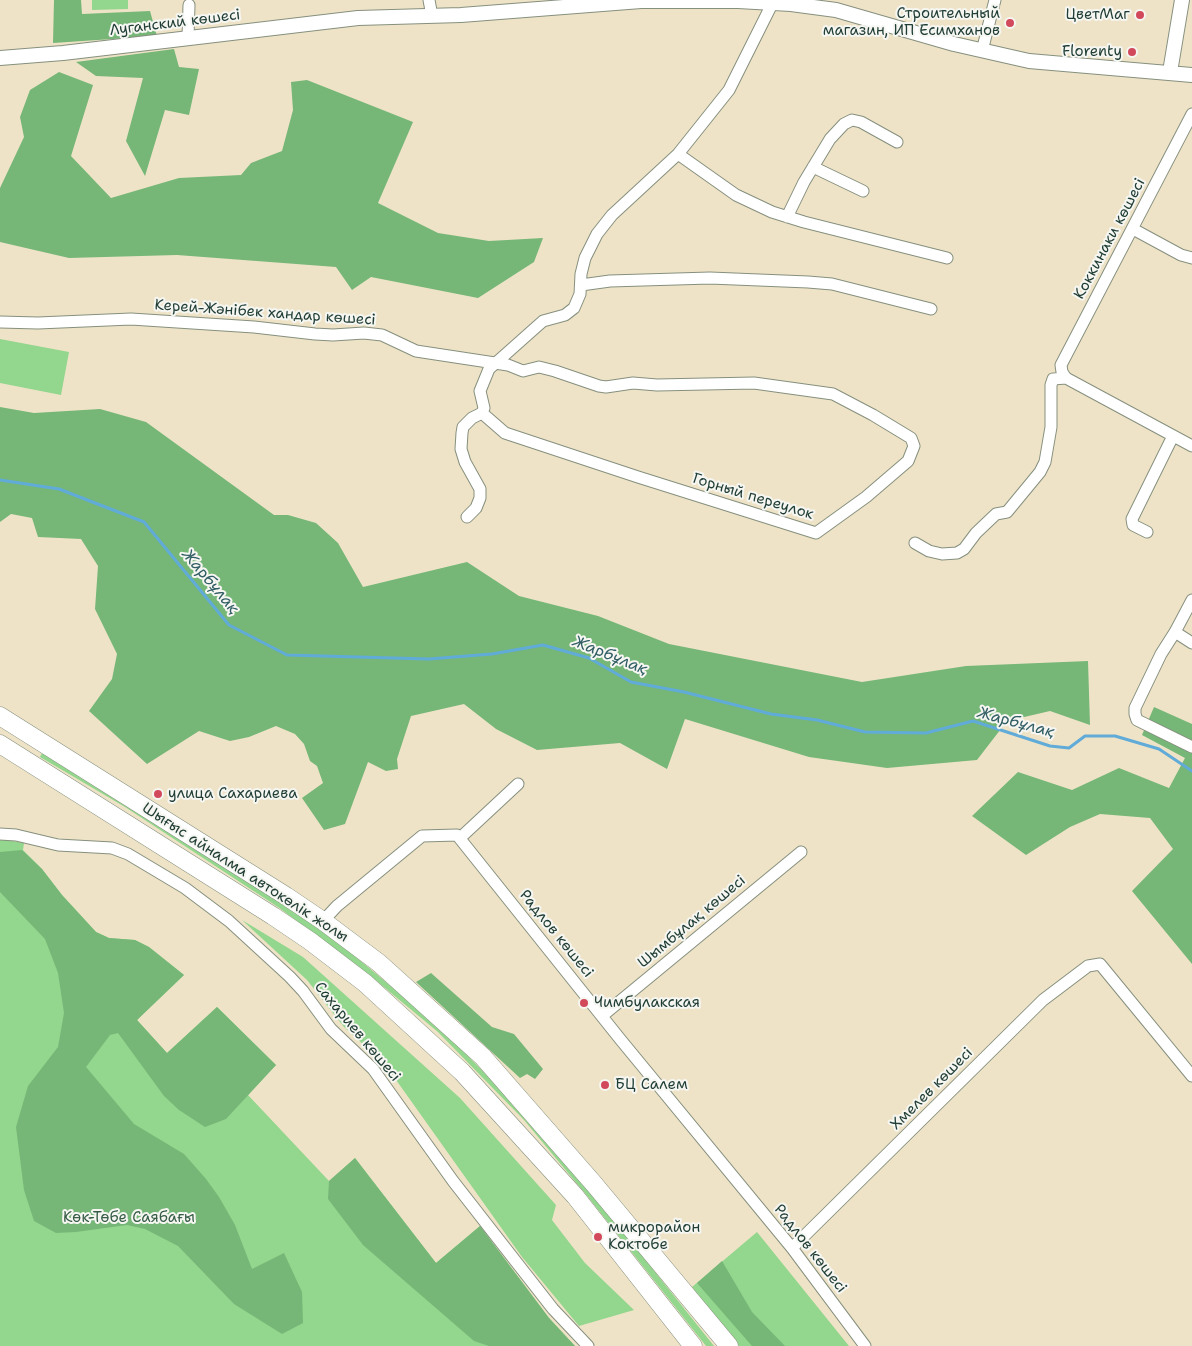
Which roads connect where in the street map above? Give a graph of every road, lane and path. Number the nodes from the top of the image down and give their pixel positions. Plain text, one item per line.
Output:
1 (430, 0) edge
2 (995, 0) edge
3 (1182, 0) edge
4 (703, 1) edge
5 (592, 2) edge
6 (773, 2) junction
7 (188, 5) dead end
8 (432, 16) junction
9 (188, 37) junction
10 (982, 51) junction
11 (0, 58) edge
12 (1170, 72) junction
13 (1192, 74) edge
14 (1192, 114) edge
15 (897, 142) dead end
16 (678, 154) junction
17 (812, 167) junction
18 (863, 191) dead end
19 (787, 217) junction
20 (1133, 229) junction
21 (947, 258) dead end
22 (1192, 258) edge
23 (581, 285) junction
24 (931, 309) dead end
25 (0, 322) edge
26 (494, 362) junction
27 (1066, 378) junction
28 (482, 413) junction
29 (1173, 436) junction
30 (1192, 446) edge
31 (467, 517) dead end
32 (1147, 532) dead end
33 (915, 543) dead end
34 (1192, 600) edge
35 (1175, 632) junction
36 (1192, 643) edge
37 (0, 716) edge
38 (0, 744) edge
39 (1192, 747) edge
40 (518, 784) dead end
41 (0, 834) edge
42 (460, 838) junction
43 (801, 852) dead end
44 (323, 921) junction
45 (602, 1016) junction
46 (1192, 1076) edge
47 (792, 1248) junction
48 (588, 1346) edge
49 (693, 1346) edge
50 (729, 1346) edge
51 (865, 1346) edge

1 - 8 street
2 - 10 street
3 - 12 street
4 - 5 street, Луганский көшесі
4 - 6 street, Луганский көшесі
5 - 8 street, Луганский көшесі
6 - 10 street, Луганский көшесі
6 - 16 street
7 - 9 street
8 - 9 street, Луганский көшесі
9 - 11 street, Луганский көшесі
10 - 12 street, Луганский көшесі
12 - 13 street, Луганский көшесі
14 - 20 street, Коккинаки көшесі
15 - 17 street
16 - 19 street
16 - 23 street
17 - 18 street
17 - 19 street
19 - 21 street
20 - 22 street
20 - 27 street, Коккинаки көшесі
23 - 24 street
23 - 26 street
25 - 26 street, Керей-Жәнібек хандар көшесі
26 - 28 street
26 - 28 street, Горный переулок
27 - 29 street
27 - 33 street
28 - 31 street
29 - 30 street
29 - 32 street
34 - 35 street
35 - 36 street
35 - 39 street
37 - 44 main road, Шығыс айналма автокөлік жолы
38 - 49 main road
40 - 42 street
41 - 48 street, Сахариев көшесі
42 - 44 street
42 - 45 street, Радлов көшесі
43 - 45 street, Шымбұлақ көшесі
44 - 50 main road, Шығыс айналма автокөлік жолы
45 - 47 street, Радлов көшесі
46 - 47 street, Хмелев көшесі
47 - 51 street, Радлов көшесі

